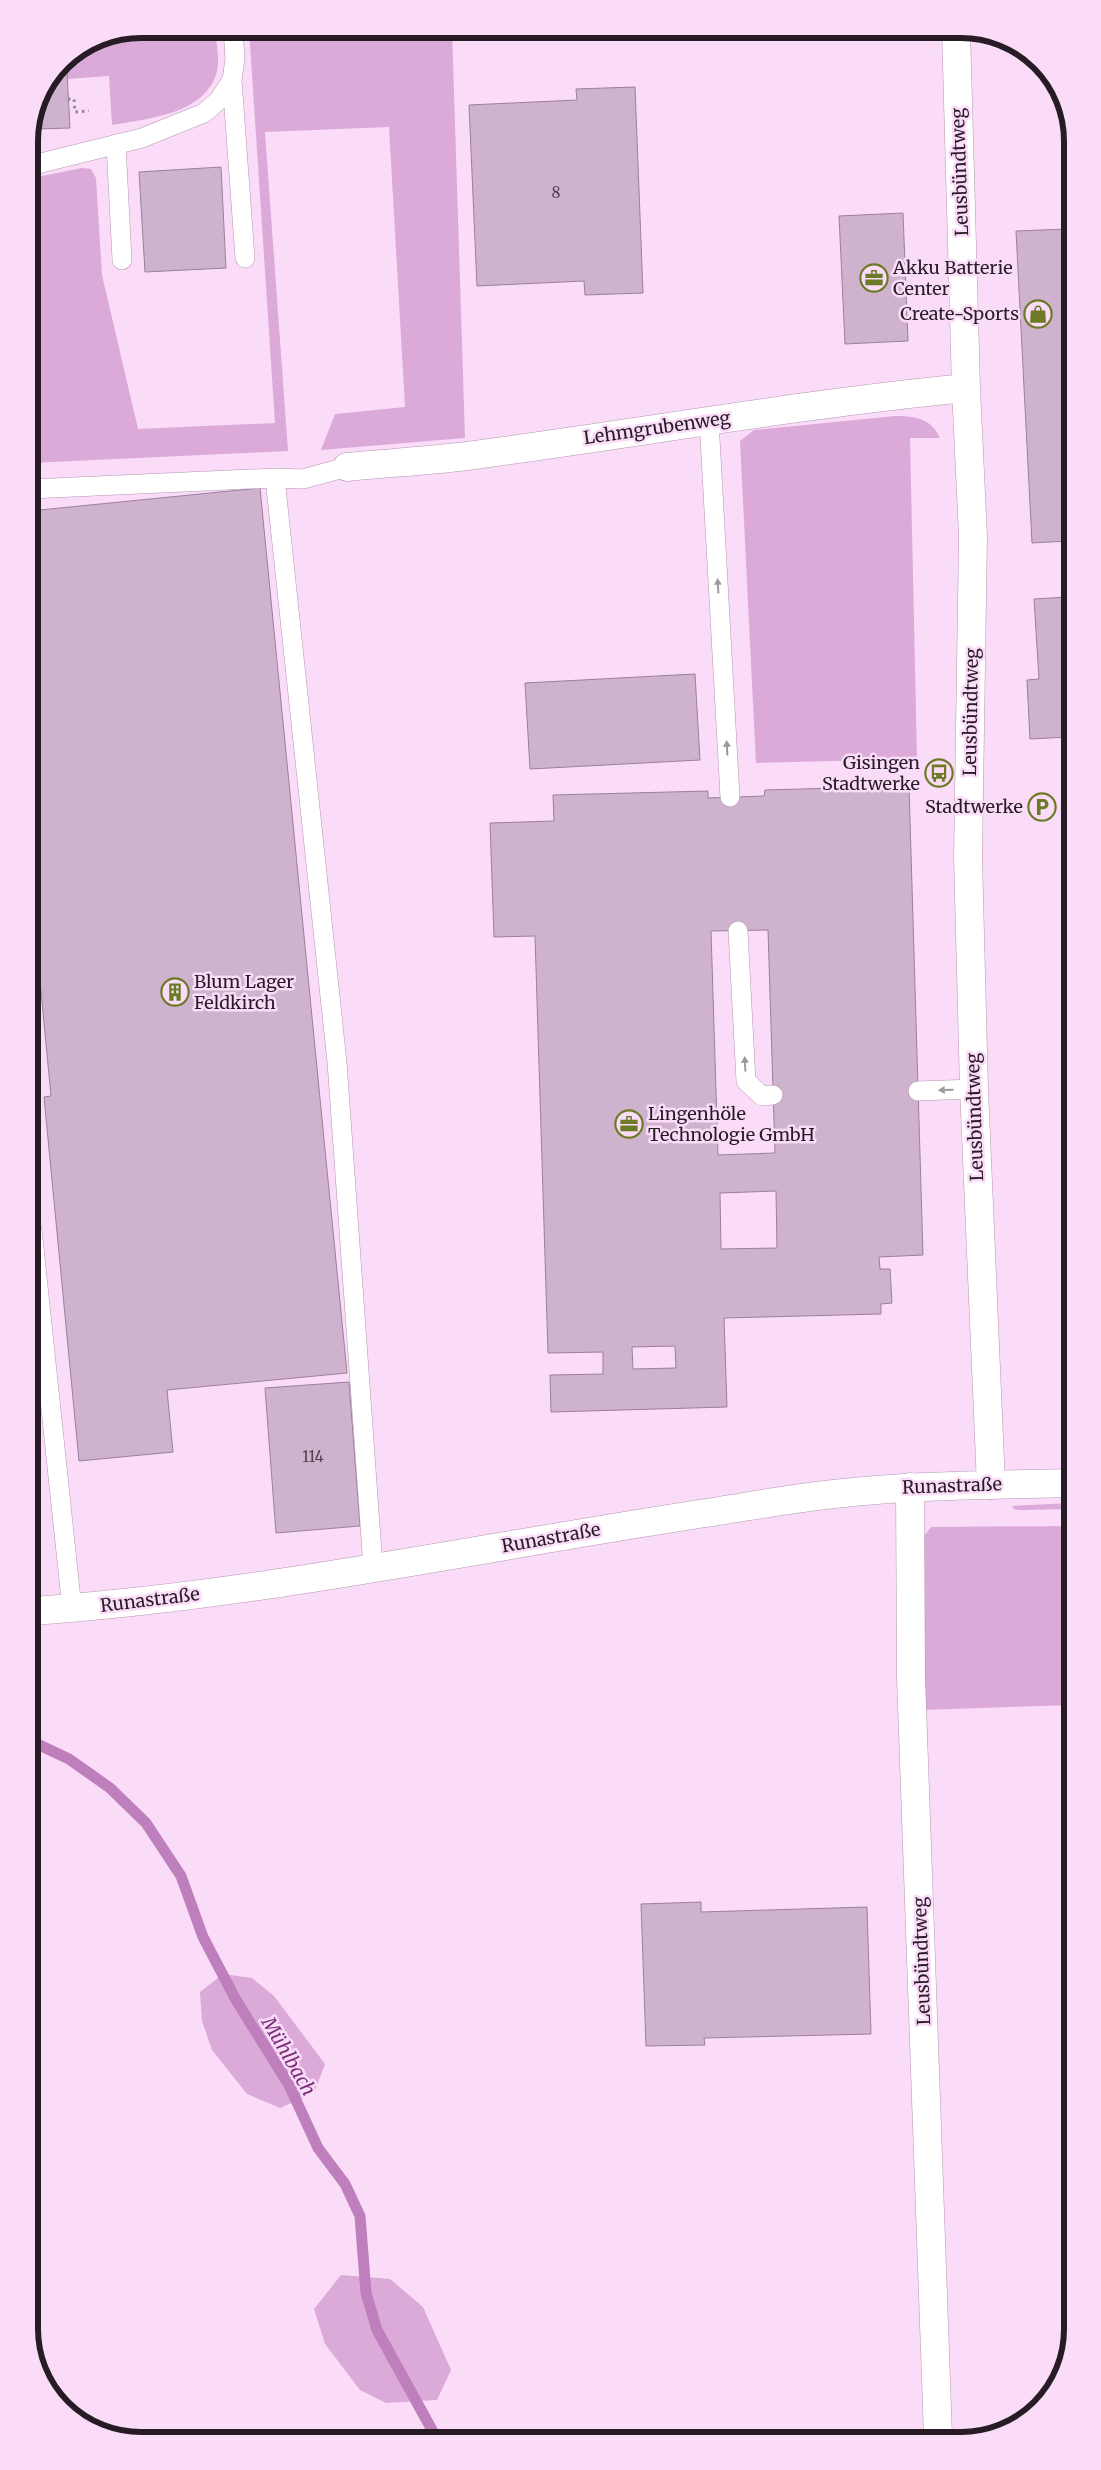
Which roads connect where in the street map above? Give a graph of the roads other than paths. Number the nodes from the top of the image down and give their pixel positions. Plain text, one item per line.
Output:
1 (234, 38) edge
2 (956, 38) edge
3 (232, 80) junction
4 (116, 144) junction
5 (38, 164) edge
6 (245, 258) dead end
7 (122, 260) dead end
8 (966, 388) junction
9 (709, 420) junction
10 (347, 467) joint
11 (275, 478) junction
12 (38, 490) edge
13 (730, 797) dead end
14 (738, 931) dead end
15 (974, 1089) junction
16 (918, 1091) dead end
17 (773, 1095) dead end
18 (38, 1286) edge
19 (1064, 1483) edge
20 (991, 1485) junction
21 (910, 1487) junction
22 (373, 1566) junction
23 (72, 1608) junction
24 (38, 1611) edge
25 (938, 2432) edge

1 - 3 lane
2 - 8 street, Leusbündtweg
3 - 4 lane
3 - 6 lane
4 - 5 lane
4 - 7 lane
8 - 9 street, Lehmgrubenweg
8 - 15 street, Leusbündtweg
9 - 10 street, Lehmgrubenweg
13 -> 9 lane
10 - 11 lane
11 - 12 lane
11 - 22 lane
17 -> 14 lane
15 -> 16 lane
15 - 20 street, Leusbündtweg
18 - 23 lane
19 - 20 street, Runastraße
20 - 21 street, Runastraße
21 - 22 street, Runastraße
21 - 25 street, Leusbündtweg
22 - 23 street, Runastraße
23 - 24 street, Runastraße

